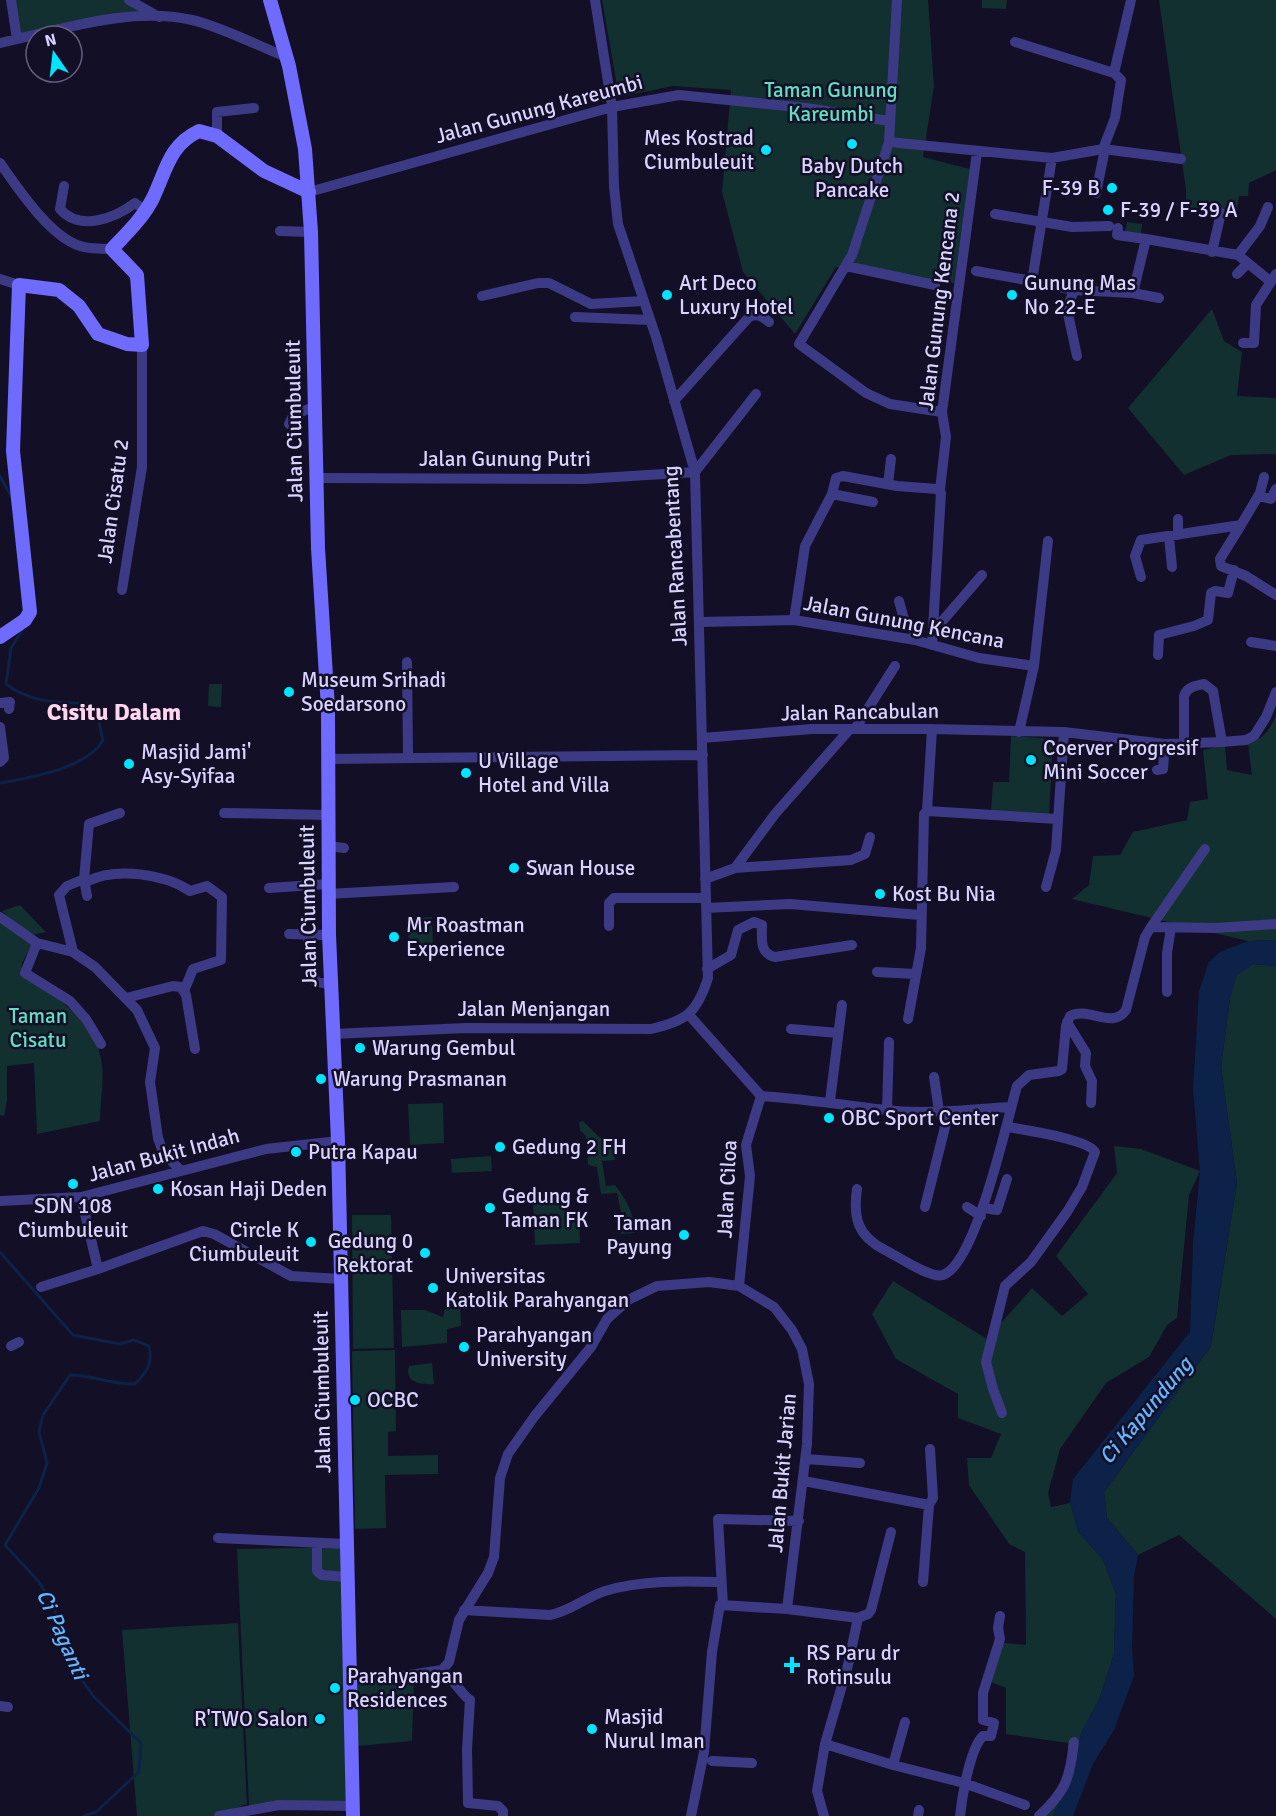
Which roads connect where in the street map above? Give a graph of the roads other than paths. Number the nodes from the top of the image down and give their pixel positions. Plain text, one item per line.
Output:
1 (11, 0) edge
2 (129, 0) edge
3 (270, 0) edge
4 (595, 0) edge
5 (897, 0) edge
6 (1131, 0) edge
7 (159, 17) junction
8 (16, 39) junction
9 (0, 42) edge
10 (1015, 42) dead end
11 (286, 57) junction
12 (1114, 73) junction
13 (612, 107) junction
14 (254, 108) dead end
15 (889, 120) junction
16 (217, 136) junction
17 (889, 142) junction
18 (1104, 149) junction
19 (977, 152) junction
20 (1052, 158) junction
21 (1181, 159) dead end
22 (1, 168) edge
23 (64, 186) dead end
24 (309, 192) junction
25 (1096, 193) dead end
26 (1268, 207) dead end
27 (145, 210) junction
28 (1221, 213) dead end
29 (995, 214) dead end
30 (1044, 222) junction
31 (280, 231) dead end
32 (311, 232) junction
33 (1146, 239) junction
34 (112, 249) junction
35 (1212, 252) junction
36 (1238, 255) junction
37 (1248, 263) junction
38 (846, 266) junction
39 (976, 272) dead end
40 (1237, 274) dead end
41 (1273, 278) edge
42 (0, 279) edge
43 (1032, 281) junction
44 (19, 285) junction
45 (935, 285) dead end
46 (1074, 290) junction
47 (1133, 293) junction
48 (482, 296) dead end
49 (1159, 298) dead end
50 (643, 301) junction
51 (575, 317) dead end
52 (650, 320) junction
53 (769, 322) dead end
54 (1243, 343) dead end
55 (142, 345) junction
56 (1077, 356) dead end
57 (756, 394) dead end
58 (674, 401) junction
59 (315, 407) junction
60 (942, 412) junction
61 (289, 424) dead end
62 (891, 459) dead end
63 (694, 472) junction
64 (1264, 477) dead end
65 (316, 478) junction
66 (888, 484) junction
67 (1276, 489) edge
68 (939, 490) junction
69 (832, 494) junction
70 (1258, 496) junction
71 (873, 502) dead end
72 (1178, 519) dead end
73 (1241, 525) junction
74 (1174, 536) junction
75 (1048, 541) dead end
76 (1172, 567) dead end
77 (1234, 570) junction
78 (982, 575) dead end
79 (1141, 577) dead end
80 (122, 590) dead end
81 (1276, 595) edge
82 (900, 601) dead end
83 (794, 620) junction
84 (699, 622) junction
85 (932, 633) junction
86 (0, 637) edge
87 (915, 640) junction
88 (1251, 642) dead end
89 (932, 645) junction
90 (1276, 646) edge
91 (1158, 655) dead end
92 (406, 662) dead end
93 (895, 666) dead end
94 (1034, 666) junction
95 (1276, 692) edge
96 (0, 728) edge
97 (852, 729) junction
98 (932, 729) junction
99 (1019, 732) junction
100 (1064, 732) junction
101 (702, 738) junction
102 (1184, 742) junction
103 (1222, 742) junction
104 (1166, 744) junction
105 (702, 755) junction
106 (408, 758) junction
107 (327, 759) junction
108 (0, 762) edge
109 (1157, 770) dead end
110 (927, 811) junction
111 (120, 813) dead end
112 (224, 813) dead end
113 (328, 815) junction
114 (1057, 819) junction
115 (870, 837) dead end
116 (328, 846) junction
117 (344, 848) dead end
118 (1205, 849) dead end
119 (735, 868) junction
120 (705, 879) junction
121 (86, 880) junction
122 (454, 887) dead end
123 (1046, 887) dead end
124 (269, 888) dead end
125 (328, 889) junction
126 (87, 896) dead end
127 (706, 903) junction
128 (920, 915) junction
129 (0, 917) edge
130 (1276, 924) edge
131 (609, 926) dead end
132 (1151, 927) junction
133 (1171, 928) junction
134 (289, 934) dead end
135 (328, 934) junction
136 (307, 935) junction
137 (37, 943) junction
138 (852, 945) dead end
139 (73, 952) junction
140 (877, 972) dead end
141 (707, 974) junction
142 (915, 974) junction
143 (330, 985) junction
144 (184, 991) junction
145 (1167, 992) dead end
146 (126, 998) junction
147 (842, 1005) dead end
148 (689, 1015) junction
149 (908, 1018) dead end
150 (1067, 1022) junction
151 (791, 1029) dead end
152 (838, 1033) junction
153 (333, 1034) junction
154 (889, 1042) dead end
155 (101, 1044) dead end
156 (195, 1049) dead end
157 (934, 1077) dead end
158 (761, 1096) junction
159 (830, 1101) junction
160 (1091, 1102) dead end
161 (1011, 1107) junction
162 (887, 1110) junction
163 (944, 1111) junction
164 (1008, 1127) junction
165 (338, 1141) junction
166 (181, 1171) junction
167 (1007, 1179) dead end
168 (857, 1189) dead end
169 (81, 1197) junction
170 (0, 1200) edge
171 (925, 1207) dead end
172 (967, 1207) dead end
173 (982, 1212) junction
174 (98, 1269) junction
175 (340, 1278) junction
176 (740, 1286) junction
177 (41, 1287) dead end
178 (1002, 1413) dead end
179 (930, 1449) dead end
180 (806, 1458) junction
181 (860, 1463) dead end
182 (804, 1481) junction
183 (928, 1505) junction
184 (799, 1521) junction
185 (891, 1532) dead end
186 (218, 1538) dead end
187 (317, 1545) junction
188 (346, 1545) junction
189 (346, 1577) junction
190 (720, 1582) junction
191 (923, 1582) dead end
192 (723, 1605) junction
193 (787, 1609) junction
194 (464, 1610) junction
195 (1000, 1616) dead end
196 (858, 1618) junction
197 (442, 1670) junction
198 (350, 1679) junction
199 (905, 1722) dead end
200 (1074, 1742) dead end
201 (825, 1744) junction
202 (712, 1761) dead end
203 (752, 1763) dead end
204 (893, 1765) junction
205 (964, 1783) junction
206 (1025, 1805) dead end
207 (353, 1811) edge
208 (219, 1816) edge
209 (503, 1816) edge
210 (691, 1816) edge
211 (824, 1816) edge
212 (960, 1816) edge
213 (1039, 1816) edge

1 - 8 street
2 - 7 street
3 - 11 main road, Jalan Ciumbuleuit
4 - 13 street, Jalan Rancabentang
5 - 15 street
6 - 12 street
7 - 8 street
7 - 11 street
8 - 9 street
10 - 12 street
11 - 24 main road, Jalan Ciumbuleuit
12 - 18 street
13 - 15 street, Jalan Gunung Kareumbi
13 - 24 street, Jalan Gunung Kareumbi
13 - 50 street, Jalan Rancabentang
14 - 16 street
15 - 17 street
16 - 24 main road
16 - 27 main road
17 - 19 street
17 - 38 street
18 - 20 street
18 - 21 street
18 - 25 street
19 - 20 street
19 - 60 street, Jalan Gunung Kencana 2
20 - 30 street
22 - 34 street
23 - 27 street
24 - 32 main road, Jalan Ciumbuleuit
26 - 36 street
27 - 34 main road
28 - 35 street
29 - 30 street
30 - 33 street
30 - 43 street
31 - 32 street
32 - 59 main road, Jalan Ciumbuleuit
33 - 35 street
33 - 47 street
34 - 55 main road
35 - 36 street
36 - 37 street
37 - 40 street
37 - 41 street
38 - 45 street
38 - 60 street
39 - 43 street
41 - 54 street
42 - 44 street
43 - 46 street
44 - 55 main road
44 - 86 main road
46 - 47 street
46 - 56 street
47 - 49 street
48 - 50 street
50 - 52 street, Jalan Rancabentang
51 - 52 street
52 - 58 street, Jalan Rancabentang
53 - 58 street
55 - 80 street, Jalan Cisatu 2
57 - 63 street
58 - 63 street, Jalan Rancabentang
59 - 61 street
59 - 65 main road, Jalan Ciumbuleuit
60 - 68 street, Jalan Gunung Kencana 2
62 - 66 street
63 - 65 street, Jalan Gunung Putri
63 - 84 street, Jalan Rancabentang
64 - 70 street
65 - 107 main road, Jalan Ciumbuleuit
66 - 68 street
66 - 69 street
67 - 70 street
68 - 85 street, Jalan Gunung Kencana 2
69 - 71 street
69 - 83 street
70 - 73 street
72 - 74 street
73 - 74 street
73 - 77 street
74 - 76 street
74 - 79 street
75 - 94 street
77 - 81 street
77 - 91 street
78 - 85 street
82 - 87 street
83 - 84 street, Jalan Gunung Kencana
83 - 87 street, Jalan Gunung Kencana
84 - 101 street, Jalan Rancabentang
85 - 89 street, Jalan Gunung Kencana 2
87 - 89 street, Jalan Gunung Kencana
88 - 90 street
89 - 94 street, Jalan Gunung Kencana
92 - 106 street
93 - 97 street
94 - 99 street
95 - 103 street, Jalan Rancabulan
96 - 108 street
97 - 98 street, Jalan Rancabulan
97 - 101 street, Jalan Rancabulan
97 - 119 street
98 - 99 street, Jalan Rancabulan
98 - 110 street
99 - 100 street, Jalan Rancabulan
100 - 104 street, Jalan Rancabulan
100 - 114 street
101 - 105 street, Jalan Rancabentang
102 - 103 street, Jalan Rancabulan
102 - 103 street
102 - 104 street, Jalan Rancabulan
104 - 109 street
105 - 106 street
105 - 120 street, Jalan Rancabentang
106 - 107 street
107 - 113 main road, Jalan Ciumbuleuit
110 - 114 street
110 - 128 street
111 - 121 street
112 - 113 street
113 - 116 main road, Jalan Ciumbuleuit
114 - 123 street
115 - 119 street
116 - 117 street
116 - 125 main road, Jalan Ciumbuleuit
118 - 132 street
119 - 120 street
120 - 127 street, Jalan Rancabentang
121 - 126 street
121 - 139 street
121 - 144 street
122 - 125 street
124 - 125 street
125 - 135 main road, Jalan Ciumbuleuit
127 - 128 street
127 - 131 street
127 - 141 street, Jalan Rancabentang
128 - 142 street
129 - 137 street
130 - 133 street
132 - 133 street
132 - 150 street
133 - 145 street
134 - 136 street
135 - 136 street
135 - 143 main road, Jalan Ciumbuleuit
136 - 143 street
137 - 139 street
137 - 155 street
138 - 141 street
139 - 146 street
140 - 142 street
141 - 148 street
142 - 149 street
143 - 153 main road, Jalan Ciumbuleuit
144 - 146 street
144 - 156 street
146 - 166 street
147 - 152 street
148 - 153 street, Jalan Menjangan
148 - 158 street
150 - 160 street
150 - 161 street
151 - 152 street
152 - 159 street
153 - 165 main road, Jalan Ciumbuleuit
154 - 162 street
157 - 163 street
158 - 159 street
158 - 176 street, Jalan Ciloa
159 - 162 street
161 - 163 street
161 - 164 street
162 - 163 street
163 - 171 street
164 - 173 street
164 - 178 street
165 - 166 street, Jalan Bukit Indah
165 - 175 main road, Jalan Ciumbuleuit
166 - 169 street, Jalan Bukit Indah
167 - 173 street
168 - 173 street
169 - 170 street, Jalan Bukit Indah
169 - 174 street
172 - 173 street
174 - 175 street
174 - 177 street
175 - 188 main road, Jalan Ciumbuleuit
176 - 180 street, Jalan Bukit Jarian
176 - 194 street, Jalan Bukit Jarian
179 - 183 street
180 - 181 street
180 - 182 street, Jalan Bukit Jarian
182 - 183 street
182 - 184 street, Jalan Bukit Jarian
183 - 191 street
184 - 190 street
184 - 193 street, Jalan Bukit Jarian
185 - 196 street
186 - 187 street
187 - 188 street
187 - 189 street
188 - 189 main road, Jalan Ciumbuleuit
189 - 198 main road, Jalan Ciumbuleuit
190 - 192 street
190 - 194 street
192 - 193 street
192 - 210 street
193 - 196 street
194 - 197 street, Jalan Bukit Jarian
195 - 205 street
196 - 201 street
197 - 198 street
197 - 209 street
198 - 207 main road, Jalan Ciumbuleuit
199 - 204 street
200 - 213 street
201 - 204 street
201 - 211 street
202 - 203 street
204 - 205 street
205 - 206 street
205 - 212 street
207 - 208 street

